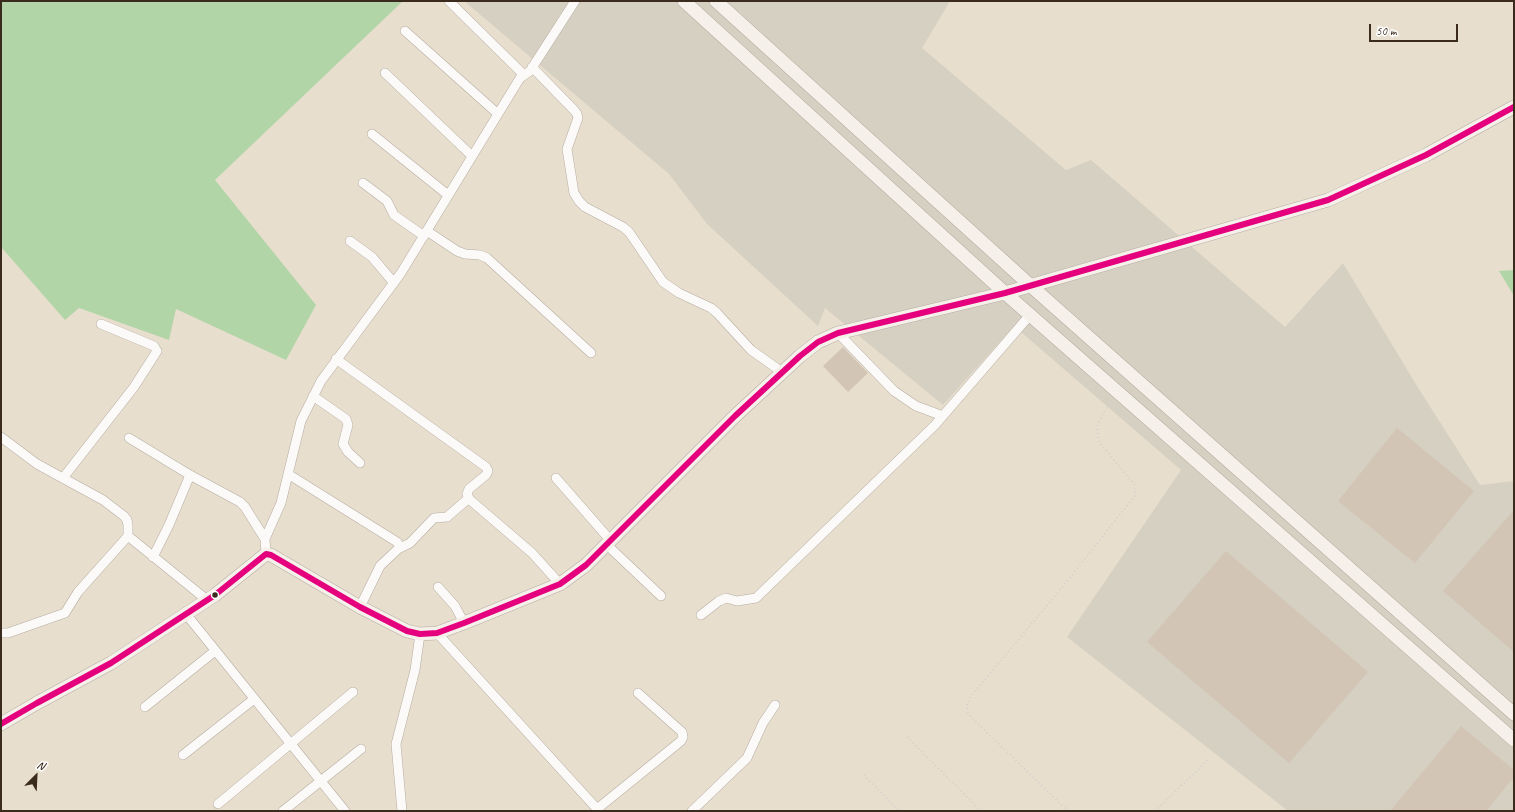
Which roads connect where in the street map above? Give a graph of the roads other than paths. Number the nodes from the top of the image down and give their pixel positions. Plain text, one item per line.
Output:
1 (450, 1) edge
2 (575, 1) edge
3 (684, 1) edge
4 (716, 1) edge
5 (405, 31) dead end
6 (532, 67) junction
7 (386, 73) dead end
8 (524, 75) junction
9 (1514, 107) edge
10 (498, 114) junction
11 (372, 134) dead end
12 (472, 156) junction
13 (363, 183) dead end
14 (448, 195) junction
15 (426, 234) junction
16 (350, 241) dead end
17 (394, 284) junction
18 (1031, 286) junction
19 (1005, 293) junction
20 (1030, 315) junction
21 (101, 324) dead end
22 (838, 333) junction
23 (591, 353) dead end
24 (336, 359) junction
25 (782, 372) junction
26 (313, 396) junction
27 (943, 416) junction
28 (1, 437) edge
29 (129, 438) dead end
30 (360, 463) dead end
31 (288, 474) junction
32 (190, 475) junction
33 (63, 478) junction
34 (556, 478) dead end
35 (469, 498) junction
36 (128, 536) junction
37 (264, 540) junction
38 (609, 543) junction
39 (398, 549) junction
40 (266, 554) junction
41 (153, 558) junction
42 (560, 584) junction
43 (438, 587) dead end
44 (661, 596) dead end
45 (208, 600) junction
46 (360, 607) junction
47 (186, 614) junction
48 (700, 615) dead end
49 (464, 623) junction
50 (1, 633) edge
51 (437, 633) junction
52 (420, 634) junction
53 (215, 651) junction
54 (354, 692) dead end
55 (638, 693) dead end
56 (254, 699) junction
57 (775, 705) dead end
58 (145, 707) dead end
59 (1514, 714) edge
60 (1, 724) edge
61 (1514, 740) edge
62 (291, 744) junction
63 (361, 749) dead end
64 (184, 755) dead end
65 (320, 781) junction
66 (218, 804) dead end
67 (598, 810) edge
68 (283, 811) edge
69 (345, 811) edge
70 (402, 811) edge
71 (692, 811) edge

1 - 8 street
2 - 6 street
3 - 19 main road
4 - 18 main road
5 - 10 street
6 - 8 street
6 - 25 street
7 - 12 street
8 - 10 street
9 - 18 main road
10 - 12 street
11 - 14 street
12 - 14 street
13 - 15 street
14 - 15 street
15 - 17 street
15 - 23 street
16 - 17 street
17 - 24 street
18 - 19 main road
18 - 59 main road
19 - 20 main road
19 - 22 main road
20 - 27 street
20 - 61 main road
21 - 33 street
22 - 25 main road
22 - 27 street
24 - 26 street
24 - 35 street
25 - 38 main road
26 - 30 street
26 - 31 street
27 - 48 street
28 - 33 street
29 - 32 street
31 - 37 street
31 - 39 street
32 - 37 street
32 - 41 street
33 - 36 street
34 - 38 street
35 - 39 street
35 - 42 street
36 - 41 street
36 - 50 street
37 - 40 street
38 - 42 main road
38 - 44 street
39 - 46 street
40 - 45 main road
40 - 46 main road
41 - 45 street
42 - 49 main road
43 - 49 street
45 - 47 main road
46 - 52 main road
47 - 53 street
47 - 60 main road
49 - 51 main road
51 - 52 main road
51 - 67 street
52 - 70 street
53 - 56 street
53 - 58 street
54 - 62 street
55 - 67 street
56 - 62 street
56 - 64 street
57 - 71 street
62 - 65 street
62 - 66 street
63 - 65 street
65 - 68 street
65 - 69 street

